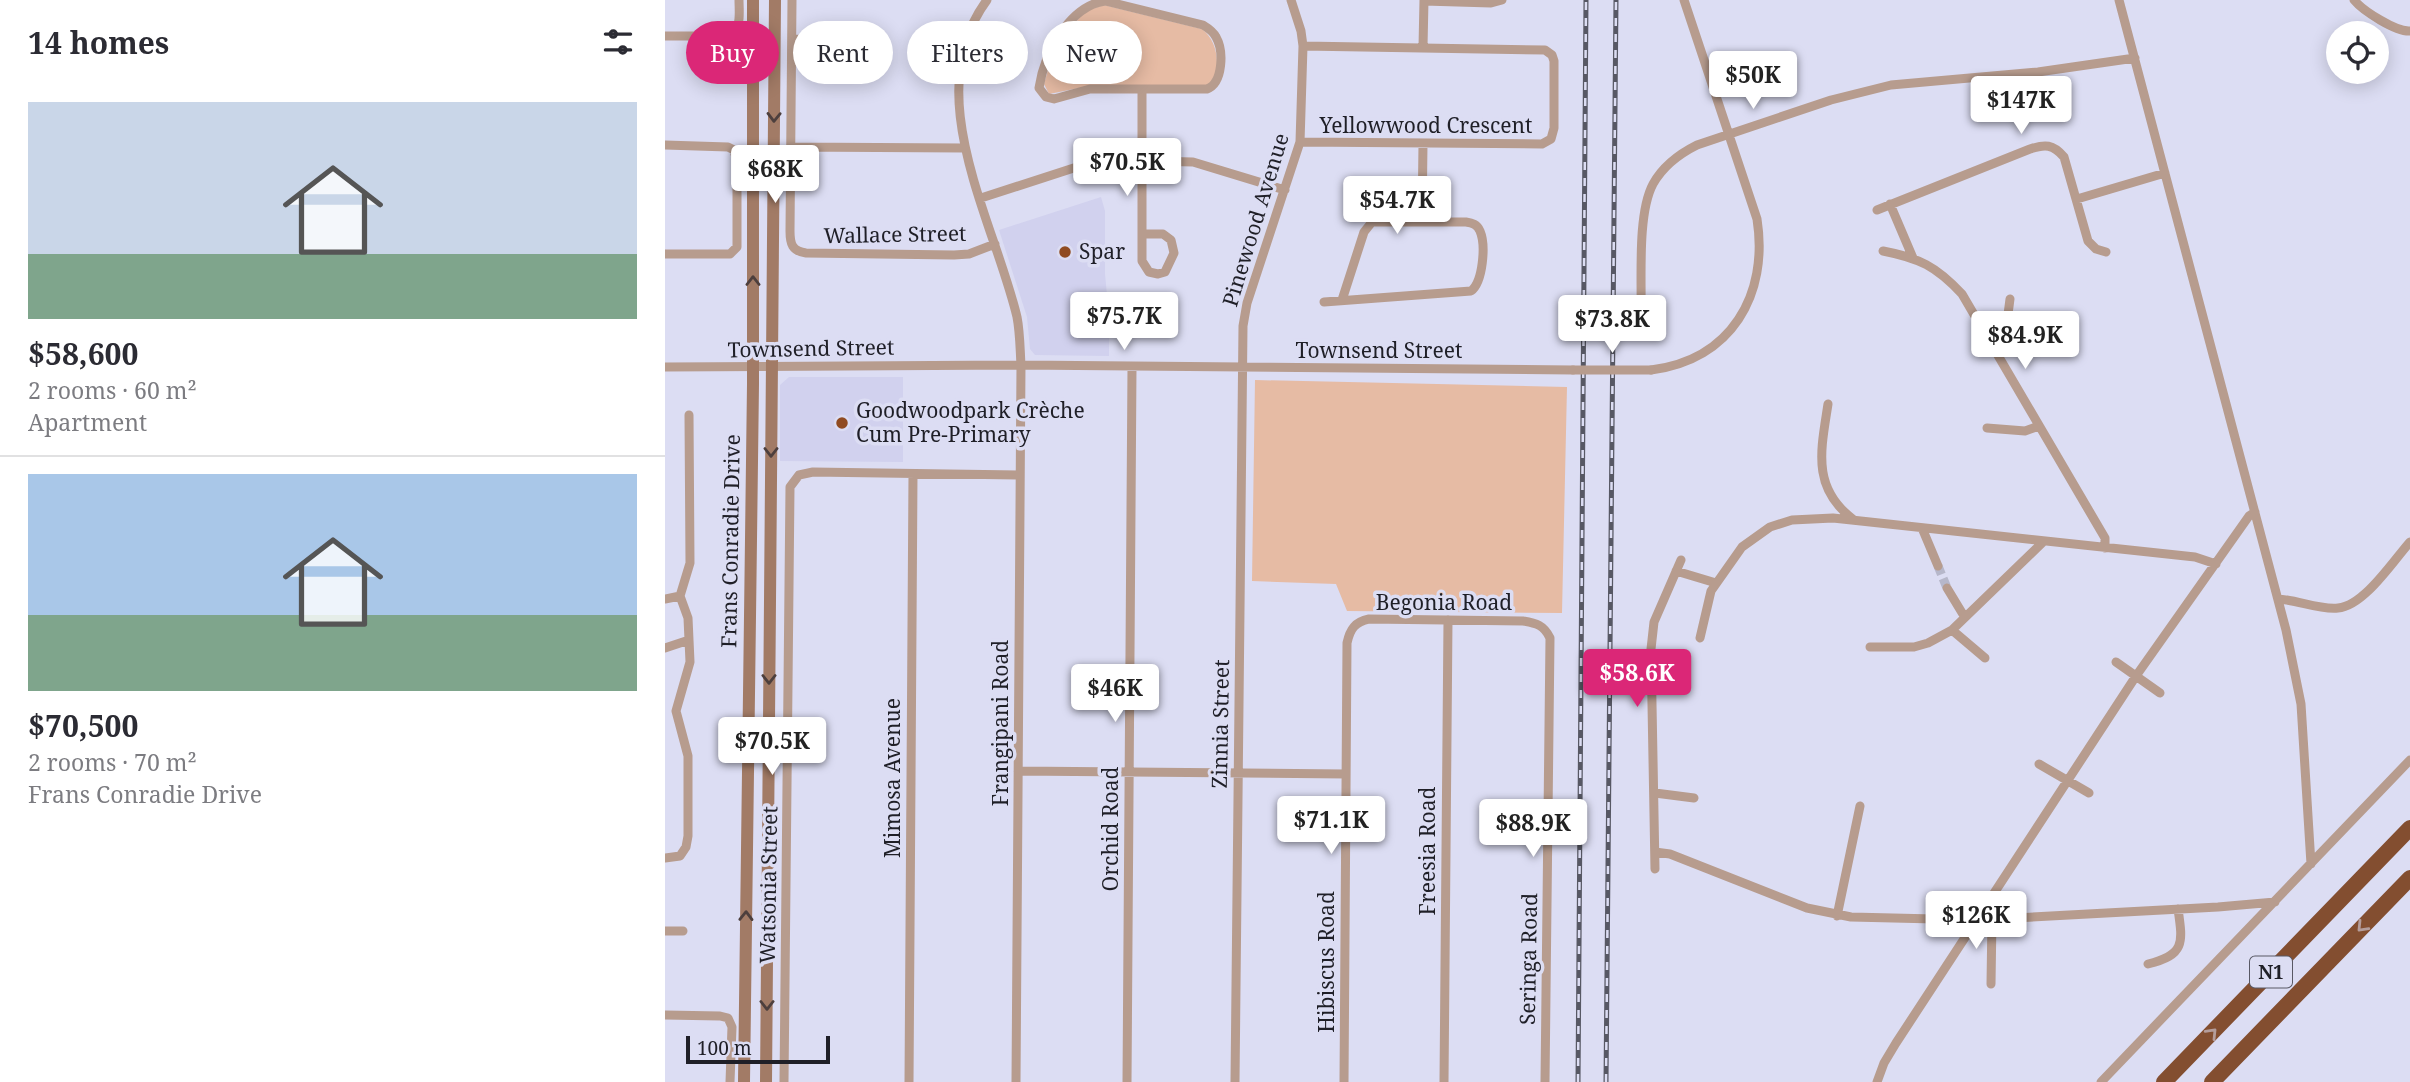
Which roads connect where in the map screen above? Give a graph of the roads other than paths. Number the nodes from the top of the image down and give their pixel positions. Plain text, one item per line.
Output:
1 (739, 0) edge
2 (753, 0) edge
3 (775, 0) edge
4 (792, 0) edge
5 (987, 0) edge
6 (1154, 0) edge
7 (1291, 0) edge
8 (1502, 0) edge
9 (1684, 0) edge
10 (2119, 0) edge
11 (2354, 0) edge
12 (1424, 1) edge
13 (1151, 12) junction
14 (2410, 31) edge
15 (665, 36) edge
16 (792, 39) joint
17 (1303, 46) junction
18 (1423, 47) junction
19 (2135, 58) junction
20 (1142, 89) junction
21 (1730, 134) junction
22 (1300, 142) junction
23 (1423, 144) junction
24 (665, 145) edge
25 (790, 147) junction
26 (964, 148) junction
27 (1142, 161) junction
28 (2165, 173) junction
29 (1285, 190) junction
30 (981, 198) junction
31 (2077, 199) junction
32 (1890, 204) junction
33 (1877, 209) dead end
34 (1422, 221) junction
35 (1142, 234) junction
36 (995, 244) junction
37 (1883, 251) dead end
38 (2106, 252) dead end
39 (665, 254) edge
40 (1913, 258) junction
41 (2010, 299) dead end
42 (1342, 300) junction
43 (1324, 302) dead end
44 (1641, 315) dead end
45 (1998, 353) junction
46 (1021, 365) junction
47 (771, 366) junction
48 (665, 367) edge
49 (753, 367) junction
50 (1132, 367) junction
51 (1243, 367) junction
52 (1828, 404) dead end
53 (689, 415) dead end
54 (2039, 426) junction
55 (1987, 428) dead end
56 (912, 474) junction
57 (1020, 475) junction
58 (2255, 512) junction
59 (1855, 521) junction
60 (1922, 528) junction
61 (2043, 542) junction
62 (2410, 542) edge
63 (2105, 548) junction
64 (1681, 560) dead end
65 (2216, 564) junction
66 (1938, 566) tunnel mouth
67 (1676, 571) junction
68 (1716, 583) junction
69 (1947, 588) tunnel mouth
70 (680, 596) junction
71 (665, 599) edge
72 (2279, 599) junction
73 (1964, 616) junction
74 (1448, 620) junction
75 (1544, 628) joint
76 (1952, 630) junction
77 (1349, 633) joint
78 (1700, 638) dead end
79 (689, 640) junction
80 (665, 648) edge
81 (1870, 648) dead end
82 (1985, 658) dead end
83 (2116, 662) dead end
84 (2136, 676) junction
85 (2160, 693) dead end
86 (2410, 760) edge
87 (2039, 764) dead end
88 (1018, 771) junction
89 (1129, 772) junction
90 (1238, 773) junction
91 (1346, 774) junction
92 (2066, 780) junction
93 (1655, 793) junction
94 (2089, 793) dead end
95 (1695, 798) dead end
96 (1860, 806) dead end
97 (2410, 828) edge
98 (1655, 852) junction
99 (665, 858) edge
100 (2311, 864) junction
101 (1655, 869) dead end
102 (2410, 878) edge
103 (2274, 902) junction
104 (2178, 909) junction
105 (1837, 916) junction
106 (1992, 918) junction
107 (1977, 919) junction
108 (665, 931) edge
109 (683, 931) dead end
110 (2148, 964) dead end
111 (1991, 984) dead end
112 (665, 1015) edge
113 (730, 1082) edge
114 (744, 1082) edge
115 (767, 1082) edge
116 (784, 1082) edge
117 (909, 1082) edge
118 (1016, 1082) edge
119 (1127, 1082) edge
120 (1235, 1082) edge
121 (1344, 1082) edge
122 (1444, 1082) edge
123 (1545, 1082) edge
124 (1877, 1082) edge
125 (2101, 1082) edge
126 (2164, 1082) edge
127 (2212, 1082) edge

1 - 15 street
49 -> 2 main road, Frans Conradie Drive
3 -> 47 main road, Frans Conradie Drive
4 - 16 street
5 - 26 street
6 - 13 street
7 - 17 street, Pinewood Avenue
8 - 12 street
9 - 21 street, Townsend Street
10 - 19 street
11 - 14 street
12 - 18 street
13 - 20 street
13 - 20 street
16 - 25 street
17 - 18 street, Yellowwood Crescent
17 - 22 street, Pinewood Avenue
18 - 23 street, Yellowwood Crescent
19 - 21 street
19 - 28 street
20 - 27 street
21 - 44 street
21 - 51 street, Townsend Street, bridge
22 - 23 street, Yellowwood Crescent
22 - 29 street, Pinewood Avenue
23 - 34 street
24 - 39 street
25 - 26 street
25 - 36 street, Wallace Street
26 - 30 street
27 - 29 street
27 - 30 street
27 - 35 street
28 - 31 street
28 - 58 street
29 - 51 street, Pinewood Avenue
30 - 36 street
31 - 32 street
31 - 38 street
32 - 33 street
32 - 40 street
34 - 42 street
34 - 42 street
35 - 35 street
36 - 46 street
37 - 40 street
40 - 45 street
41 - 45 street
42 - 43 street
45 - 54 street
46 - 47 street, Townsend Street
46 - 50 street, Townsend Street
46 - 57 street, Frangipani Road
47 - 49 street, Townsend Street
47 -> 115 main road, Frans Conradie Drive
48 - 49 street, Townsend Street
114 -> 49 main road, Frans Conradie Drive
50 - 51 street, Townsend Street
50 - 89 street, Orchid Road
51 - 90 street, Zinnia Street
52 - 59 street
53 - 70 street
54 - 55 street
54 - 63 street
56 - 57 street
56 - 116 street, Watsonia Street
56 - 117 street, Mimosa Avenue
57 - 88 street, Frangipani Road
58 - 65 street
58 - 72 street
59 - 60 street
59 - 68 street
60 - 61 street
60 - 66 street
61 - 63 street
61 - 73 street
62 - 72 street
63 - 65 street
64 - 67 street
65 - 84 street
67 - 68 street
67 - 93 street
68 - 78 street
69 - 73 street
70 - 71 street
70 - 79 street
72 - 100 street
73 - 76 street
74 - 75 street, Begonia Road
74 - 77 street, Begonia Road
74 - 122 street, Freesia Road
75 - 123 street, Seringa Road
76 - 81 street
76 - 82 street
77 - 91 street, Hibiscus Road
79 - 80 street
79 - 99 street
83 - 84 street
84 - 85 street
84 - 92 street
86 - 100 street
87 - 92 street
88 - 89 street
88 - 118 street, Frangipani Road
89 - 90 street
89 - 119 street, Orchid Road
90 - 91 street
90 - 120 street, Zinnia Street
91 - 121 street, Hibiscus Road
92 - 94 street
92 - 107 street
93 - 95 street
93 - 98 street
96 - 105 street
126 -> 97 highway, N1
98 - 101 street
98 - 105 street
100 - 103 street
102 -> 127 highway, N1
103 - 104 street
103 - 125 street
104 - 106 street
104 - 110 street
105 - 107 street
106 - 107 street
106 - 111 street
107 - 124 street
108 - 109 street
112 - 113 street

